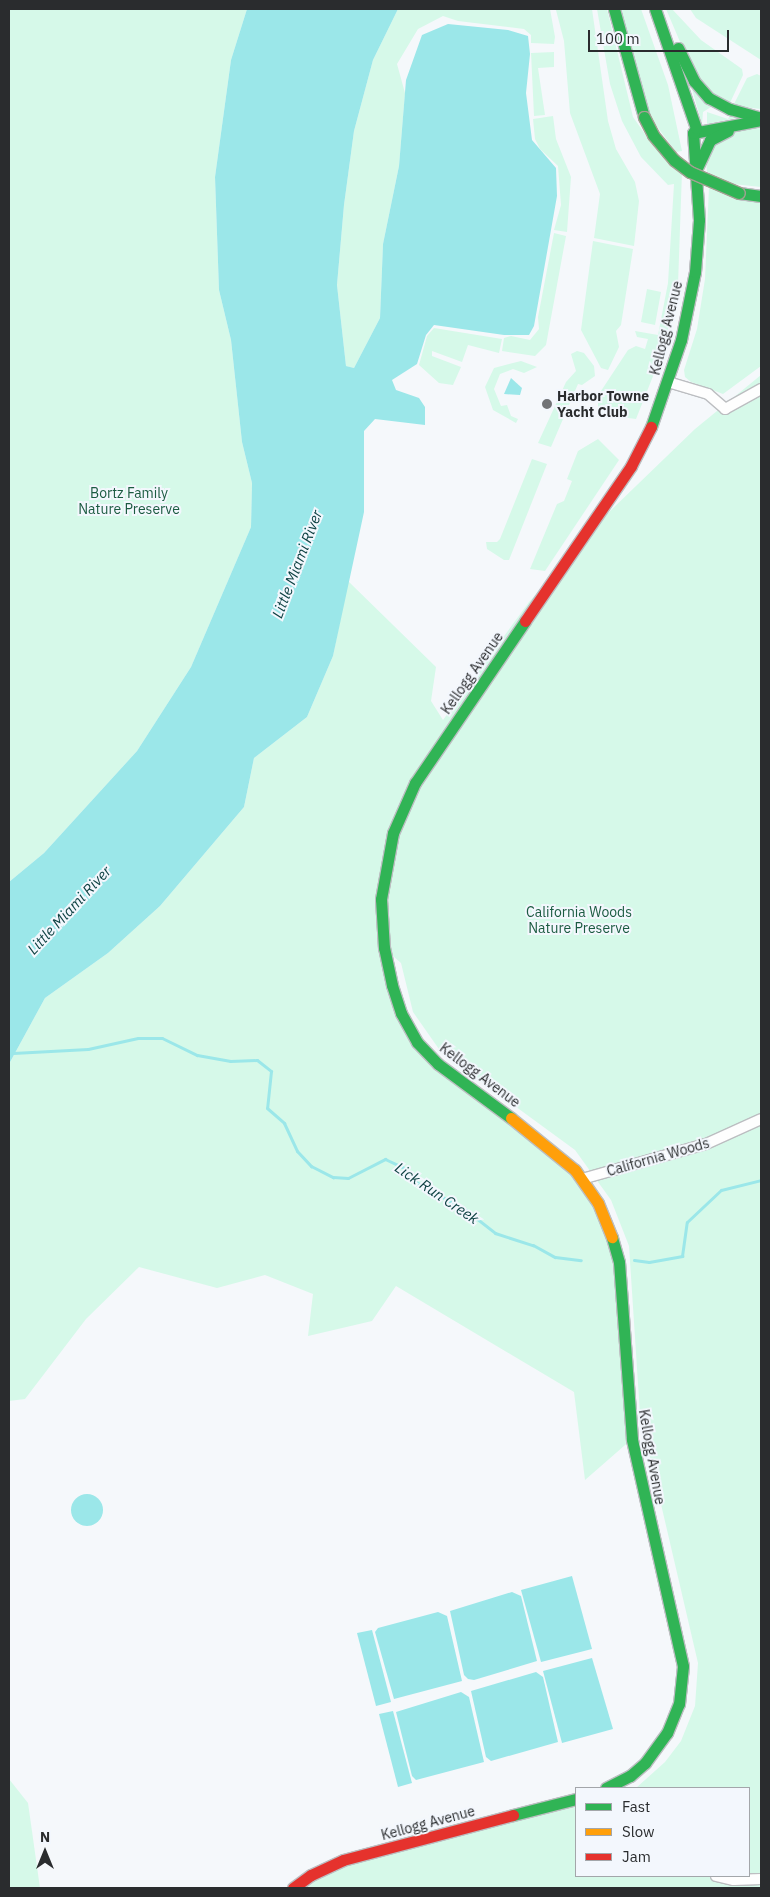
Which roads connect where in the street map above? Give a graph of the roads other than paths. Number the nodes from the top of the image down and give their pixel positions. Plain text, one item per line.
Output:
1 (614, 9) edge
2 (656, 10) edge
3 (761, 119) edge
4 (740, 124) junction
5 (693, 133) junction
6 (697, 168) junction
7 (761, 196) edge
8 (668, 382) junction
9 (761, 389) edge
10 (761, 1119) edge
11 (582, 1179) junction
12 (608, 1787) edge
13 (575, 1798) edge
14 (720, 1877) edge
15 (761, 1879) edge
16 (293, 1888) edge

1 - 7 main road, bridge
2 - 3 main road
2 - 5 main road, Kellogg Avenue
3 - 4 main road
4 - 5 main road
4 - 6 main road
5 - 6 main road, Kellogg Avenue
6 - 8 main road, Kellogg Avenue
8 - 9 street
8 - 11 main road, Kellogg Avenue
10 - 11 street, California Woods
11 - 12 main road, Kellogg Avenue
13 - 16 main road, Kellogg Avenue
14 - 15 street

